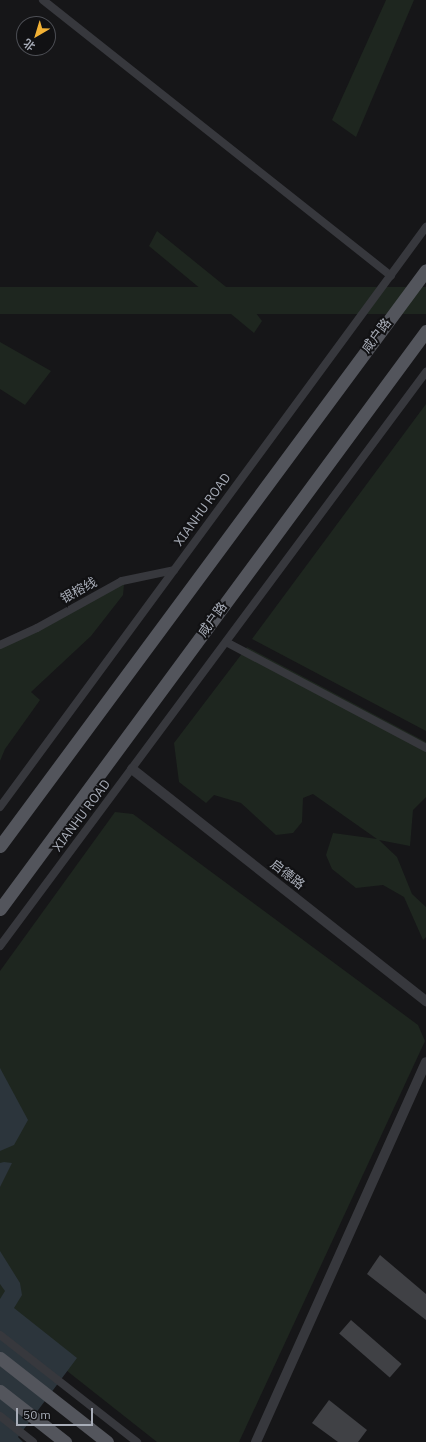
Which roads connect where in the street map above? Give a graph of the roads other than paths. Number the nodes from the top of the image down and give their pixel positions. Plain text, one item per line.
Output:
1 (43, 0) edge
2 (426, 227) edge
3 (426, 270) edge
4 (391, 276) junction
5 (426, 332) edge
6 (426, 372) edge
7 (174, 570) junction
8 (226, 642) junction
9 (0, 645) edge
10 (426, 748) edge
11 (132, 769) junction
12 (0, 807) edge
13 (0, 846) edge
14 (0, 909) edge
15 (0, 946) edge
16 (426, 1001) edge
17 (426, 1062) edge
18 (0, 1335) edge
19 (0, 1358) edge
20 (0, 1391) edge
21 (0, 1416) edge
22 (33, 1442) edge
23 (65, 1442) edge
24 (107, 1442) edge
25 (137, 1442) edge
26 (256, 1442) edge

1 - 4 street
2 - 4 street, XIANHU ROAD
3 - 13 main road, 咸户路
4 - 7 street, XIANHU ROAD
5 - 14 main road, 咸户路
6 - 8 street, XIANHU ROAD
7 - 9 street, 银榕线
7 - 12 street, XIANHU ROAD
8 - 10 street
8 - 11 street, XIANHU ROAD
11 - 15 street, XIANHU ROAD
11 - 16 street, 启德路
17 - 26 street
18 - 25 street
19 - 24 main road
20 - 23 main road
21 - 22 street

